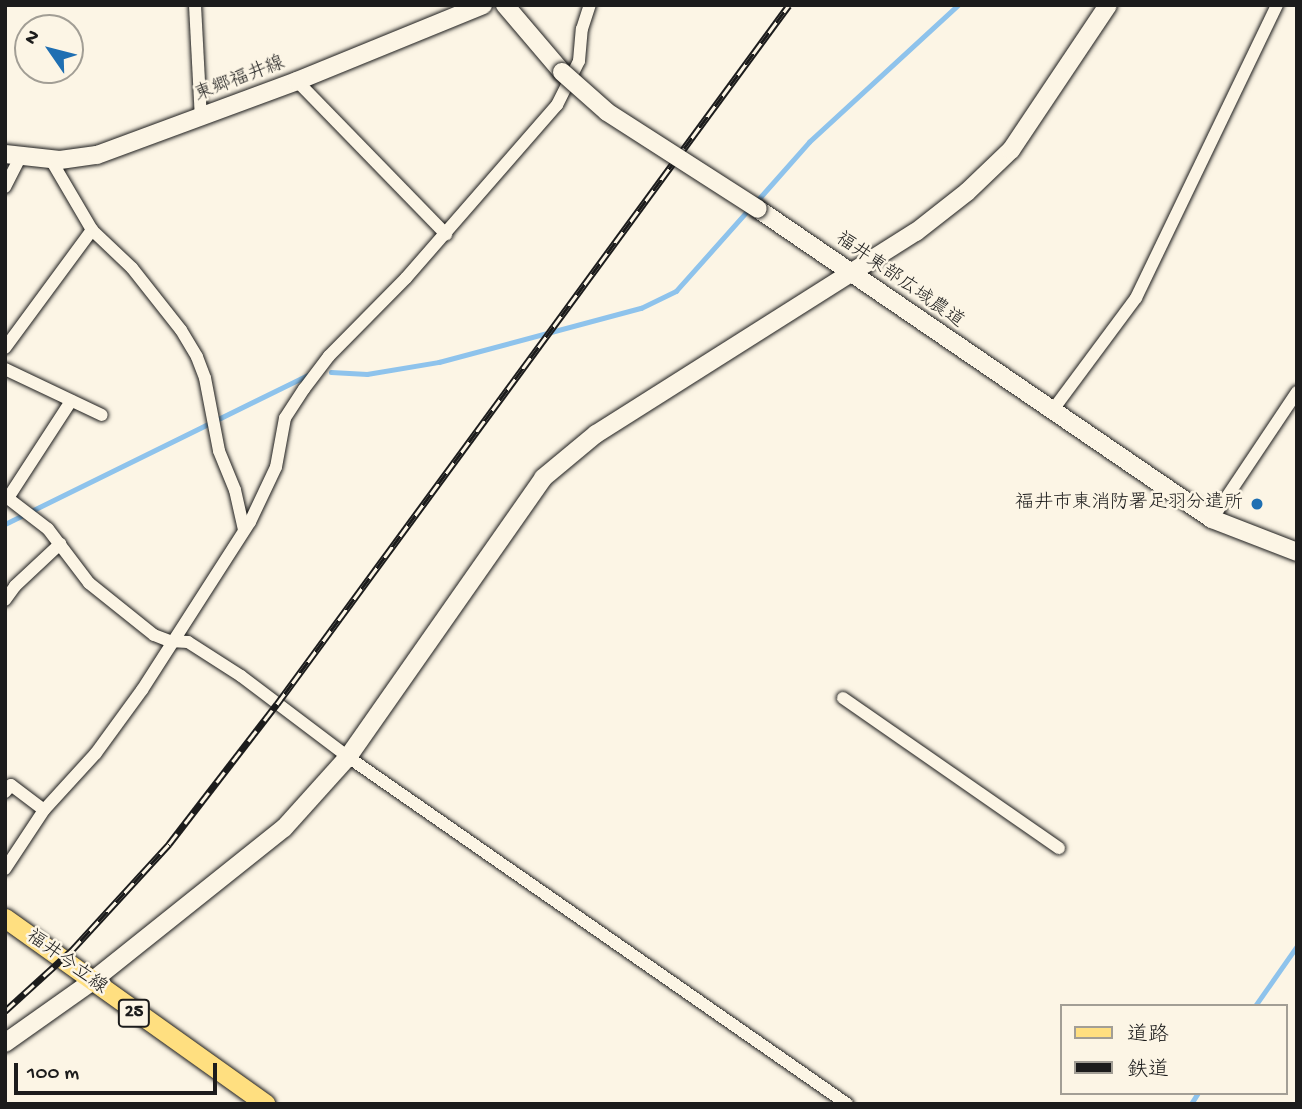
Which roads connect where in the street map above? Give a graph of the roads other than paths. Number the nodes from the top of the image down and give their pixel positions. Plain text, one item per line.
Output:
1 (195, 5) edge
2 (483, 5) edge
3 (505, 5) edge
4 (590, 5) edge
5 (1108, 5) edge
6 (1277, 5) edge
7 (297, 81) junction
8 (201, 118) junction
9 (13, 155) edge
10 (51, 160) junction
11 (5, 187) edge
12 (92, 230) junction
13 (446, 234) junction
14 (850, 272) junction
15 (5, 348) edge
16 (5, 369) edge
17 (1297, 392) edge
18 (71, 401) junction
19 (1052, 411) junction
20 (102, 415) dead end
21 (7, 497) edge
22 (1212, 519) junction
23 (244, 530) junction
24 (60, 544) junction
25 (1297, 552) edge
26 (5, 600) edge
27 (170, 641) junction
28 (843, 698) dead end
29 (348, 757) junction
30 (5, 792) edge
31 (44, 810) junction
32 (1059, 848) dead end
33 (5, 869) edge
34 (5, 918) edge
35 (91, 982) junction
36 (5, 1044) edge
37 (266, 1104) edge
38 (846, 1104) edge

1 - 8 street
2 - 7 street, 東郷福井線
3 - 14 street, 福井東部広域農道, bridge
4 - 13 street
5 - 14 street
6 - 19 street
7 - 8 street, 東郷福井線
7 - 13 street
8 - 10 street, 東郷福井線
9 - 10 street, 東郷福井線
9 - 11 street
10 - 12 street
12 - 15 street
12 - 23 street
13 - 23 street
14 - 19 street, 福井東部広域農道
14 - 29 street
16 - 18 street
17 - 22 street
18 - 20 street
18 - 21 street
19 - 22 street, 福井東部広域農道
21 - 24 street
22 - 25 street, 福井東部広域農道
23 - 27 street
24 - 26 street
24 - 27 street
27 - 29 street
27 - 31 street
28 - 32 street
29 - 35 street
29 - 38 street
30 - 31 street
31 - 33 street
34 - 35 main road, 福井今立線 / 25
35 - 36 street
35 - 37 main road, 福井今立線 / 25

